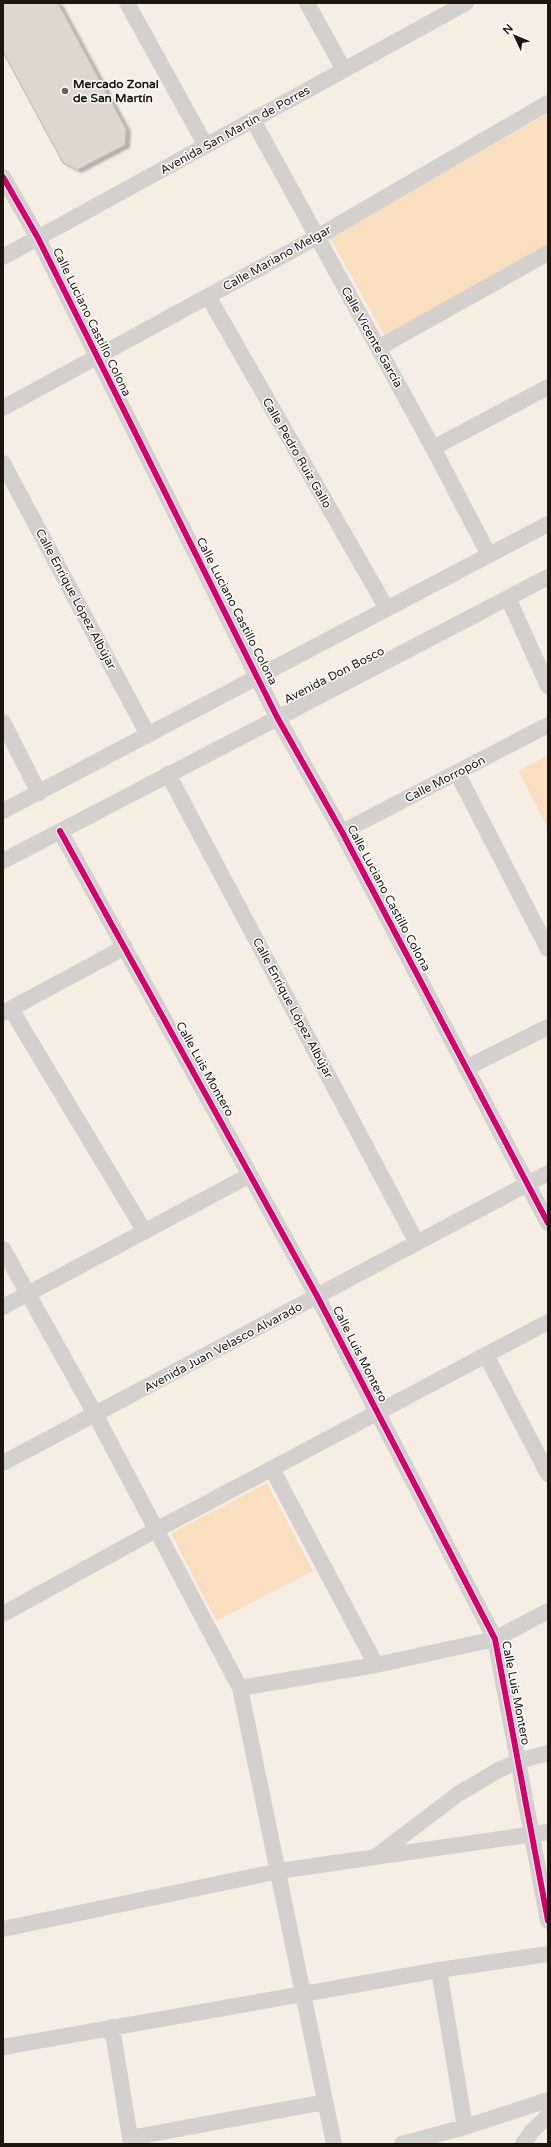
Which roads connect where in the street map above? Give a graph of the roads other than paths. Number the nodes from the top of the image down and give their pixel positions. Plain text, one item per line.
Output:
1 (127, 3) edge
2 (307, 3) edge
3 (466, 3) edge
4 (344, 70) junction
5 (548, 103) edge
6 (252, 120) junction
7 (206, 146) junction
8 (3, 177) edge
9 (317, 237) junction
10 (38, 238) junction
11 (548, 253) edge
12 (3, 257) edge
13 (208, 296) junction
14 (378, 348) junction
15 (96, 357) junction
16 (548, 387) edge
17 (3, 408) edge
18 (433, 448) junction
19 (3, 463) edge
20 (548, 524) edge
21 (489, 555) junction
22 (548, 577) edge
23 (508, 598) junction
24 (387, 609) junction
25 (258, 676) junction
26 (548, 686) edge
27 (277, 717) junction
28 (3, 722) edge
29 (548, 725) edge
30 (148, 735) junction
31 (457, 773) junction
32 (168, 774) junction
33 (38, 793) junction
34 (3, 811) edge
35 (60, 831) junction
36 (342, 832) junction
37 (3, 861) edge
38 (125, 947) junction
39 (548, 949) edge
40 (7, 1011) edge
41 (548, 1027) edge
42 (466, 1068) junction
43 (548, 1173) edge
44 (250, 1175) junction
45 (527, 1184) junction
46 (548, 1223) edge
47 (145, 1232) junction
48 (417, 1243) junction
49 (3, 1249) edge
50 (28, 1294) junction
51 (317, 1296) junction
52 (3, 1307) edge
53 (548, 1322) edge
54 (486, 1355) junction
55 (378, 1412) junction
56 (95, 1414) junction
57 (3, 1463) edge
58 (272, 1469) junction
59 (548, 1474) edge
60 (156, 1530) junction
61 (548, 1612) edge
62 (3, 1614) edge
63 (495, 1639) junction
64 (376, 1665) junction
65 (240, 1688) junction
66 (548, 1753) edge
67 (518, 1761) junction
68 (548, 1832) edge
69 (532, 1835) junction
70 (374, 1858) junction
71 (279, 1871) junction
72 (548, 1921) edge
73 (3, 1929) edge
74 (548, 1954) edge
75 (439, 1970) junction
76 (304, 1994) junction
77 (112, 2027) junction
78 (3, 2047) edge
79 (548, 2100) edge
80 (325, 2102) junction
81 (548, 2116) edge
82 (465, 2127) junction
83 (130, 2141) edge
84 (334, 2144) edge
85 (402, 2144) edge
86 (523, 2144) edge

1 - 7 street
2 - 4 street
3 - 4 street, Avenida San Martín de Porres
4 - 6 street, Avenida San Martín de Porres
5 - 9 street, Calle Mariano Melgar
6 - 7 street, Avenida San Martín de Porres
6 - 9 street, Calle Vicente García
7 - 10 street, Avenida San Martín de Porres
8 - 10 street, Calle Luciano Castillo Colona
9 - 13 street, Calle Mariano Melgar
9 - 14 street, Calle Vicente García
10 - 12 street, Avenida San Martín de Porres
10 - 15 street, Calle Luciano Castillo Colona
11 - 14 street
13 - 15 street, Calle Mariano Melgar
13 - 24 street, Calle Pedro Ruiz Gallo
14 - 18 street, Calle Vicente García
15 - 17 street, Calle Mariano Melgar
15 - 25 street, Calle Luciano Castillo Colona
16 - 18 street
18 - 21 street, Calle Vicente García
19 - 30 street, Calle Enrique López Albújar
20 - 21 street
21 - 24 street
22 - 23 street, Avenida Don Bosco
23 - 26 street
23 - 27 street, Avenida Don Bosco
24 - 25 street
25 - 27 street, Calle Luciano Castillo Colona
25 - 30 street
27 - 32 street, Avenida Don Bosco
27 - 36 street, Calle Luciano Castillo Colona
28 - 33 street
29 - 31 street, Calle Morropón
30 - 33 street
31 - 36 street, Calle Morropón
31 - 39 street
32 - 35 street, Avenida Don Bosco
32 - 48 street, Calle Enrique López Albújar
33 - 34 street
35 - 37 street, Avenida Don Bosco
35 - 38 street, Calle Luis Montero
36 - 42 street, Calle Luciano Castillo Colona
38 - 40 street
38 - 44 street, Calle Luis Montero
40 - 47 street
41 - 42 street
42 - 45 street, Calle Luciano Castillo Colona
43 - 45 street, Avenida Juan Velasco Alvarado
44 - 47 street
44 - 51 street, Calle Luis Montero
45 - 46 street, Calle Luciano Castillo Colona
45 - 48 street, Avenida Juan Velasco Alvarado
47 - 50 street
48 - 51 street, Avenida Juan Velasco Alvarado
49 - 50 street
50 - 52 street
50 - 56 street
51 - 55 street, Calle Luis Montero
51 - 56 street, Avenida Juan Velasco Alvarado
53 - 54 street
54 - 55 street
54 - 59 street
55 - 58 street
55 - 63 street, Calle Luis Montero
56 - 57 street, Avenida Juan Velasco Alvarado
56 - 60 street
58 - 60 street
58 - 64 street
60 - 62 street
60 - 65 street
61 - 63 street
63 - 64 street
63 - 67 street, Calle Luis Montero
64 - 65 street
65 - 71 street
66 - 67 street
67 - 69 street, Calle Luis Montero
67 - 70 street
68 - 69 street
69 - 70 street
69 - 72 street, Calle Luis Montero
70 - 71 street
71 - 73 street
71 - 76 street
74 - 75 street
75 - 76 street
75 - 82 street
76 - 77 street
76 - 80 street
77 - 78 street
77 - 83 street
79 - 82 street
80 - 83 street
80 - 84 street
81 - 86 street
82 - 85 street

